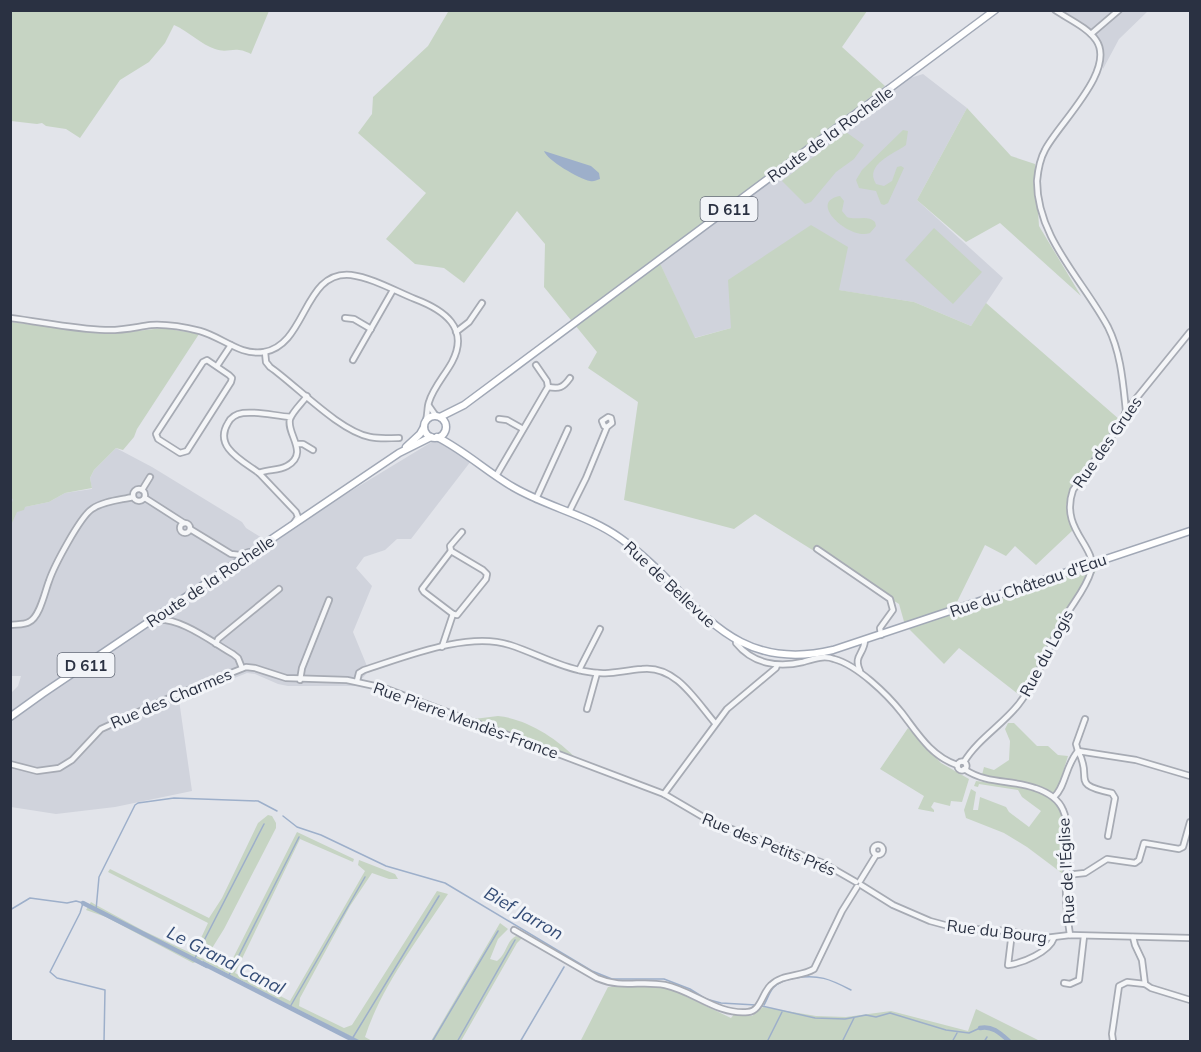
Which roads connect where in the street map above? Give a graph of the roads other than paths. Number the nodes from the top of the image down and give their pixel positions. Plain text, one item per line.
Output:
1 (1055, 10) edge
2 (1119, 10) edge
3 (995, 11) edge
4 (1091, 34) junction
5 (393, 290) junction
6 (482, 303) dead end
7 (10, 318) edge
8 (345, 318) dead end
9 (371, 329) junction
10 (456, 332) junction
11 (1191, 332) edge
12 (231, 345) junction
13 (265, 352) junction
14 (353, 360) dead end
15 (536, 365) dead end
16 (217, 366) junction
17 (570, 378) dead end
18 (548, 387) junction
19 (307, 396) junction
20 (428, 404) junction
21 (464, 405) junction
22 (1126, 411) junction
23 (438, 416) junction
24 (291, 417) junction
25 (500, 419) dead end
26 (426, 420) junction
27 (424, 427) junction
28 (607, 427) dead end
29 (445, 428) junction
30 (523, 429) junction
31 (568, 429) dead end
32 (434, 437) junction
33 (399, 438) dead end
34 (297, 444) junction
35 (455, 447) junction
36 (313, 450) dead end
37 (399, 453) junction
38 (259, 472) junction
39 (496, 476) junction
40 (150, 477) dead end
41 (142, 490) junction
42 (133, 497) junction
43 (145, 498) junction
44 (536, 499) junction
45 (569, 512) junction
46 (292, 526) junction
47 (1191, 531) edge
48 (462, 532) dead end
49 (817, 549) dead end
50 (254, 551) junction
51 (451, 551) junction
52 (1092, 563) junction
53 (279, 589) dead end
54 (329, 600) dead end
55 (453, 615) junction
56 (151, 621) junction
57 (10, 625) edge
58 (600, 629) dead end
59 (881, 635) junction
60 (736, 640) junction
61 (865, 640) junction
62 (216, 644) junction
63 (442, 647) junction
64 (777, 665) junction
65 (242, 668) junction
66 (579, 670) junction
67 (597, 673) junction
68 (862, 674) junction
69 (300, 680) junction
70 (357, 681) junction
71 (587, 709) dead end
72 (10, 715) edge
73 (1085, 719) dead end
74 (715, 723) junction
75 (1078, 751) junction
76 (964, 762) junction
77 (10, 764) edge
78 (584, 764) joint
79 (957, 765) junction
80 (964, 769) junction
81 (1191, 776) edge
82 (664, 794) junction
83 (1054, 797) junction
84 (1191, 822) edge
85 (1108, 836) dead end
86 (876, 855) dead end
87 (1066, 874) junction
88 (858, 884) junction
89 (514, 930) dead end
90 (1012, 932) junction
91 (1070, 935) junction
92 (1084, 936) junction
93 (1133, 937) junction
94 (1054, 938) junction
95 (1191, 938) edge
96 (1064, 983) dead end
97 (1145, 984) junction
98 (1191, 1000) edge
99 (1113, 1041) edge

1 - 4 street
2 - 4 street
3 - 21 main road, Route de la Rochelle / D 611
4 - 22 street
5 - 9 street
5 - 10 street
5 - 13 street
6 - 10 street
7 - 12 street
8 - 9 street
9 - 14 street
10 - 20 street
11 - 22 street, Rue des Grues
12 - 13 street
12 - 16 street
13 - 19 street
15 - 18 street
16 - 16 street
17 - 18 street
18 - 30 street
19 - 24 street
19 - 33 street
20 - 23 street
20 - 26 street
21 - 23 main road, D 611
21 - 29 main road, D 611
22 - 52 street, Rue des Grues
23 - 26 main road
23 - 29 main road
24 - 34 street
24 - 38 street
25 - 30 street
26 - 27 main road
27 - 32 main road
27 - 37 main road, Route de la Rochelle / D 611
28 - 45 street
29 - 32 main road
29 - 35 main road, Rue de Bellevue
30 - 39 street
31 - 44 street
32 - 35 main road, Rue de Bellevue
32 - 37 main road, Route de la Rochelle / D 611
34 - 36 street
34 - 38 street
35 - 39 main road, Rue de Bellevue
37 - 46 main road, Route de la Rochelle / D 611
38 - 46 street
39 - 44 main road, Rue de Bellevue
40 - 41 street
41 - 42 street
41 - 43 street
42 - 43 street
42 - 57 street
43 - 50 street
44 - 45 main road, Rue de Bellevue
45 - 60 main road, Rue de Bellevue
46 - 50 main road, Route de la Rochelle / D 611
47 - 52 main road, Rue du Château d'Eau
48 - 51 street
49 - 59 street
50 - 56 main road, Route de la Rochelle / D 611
51 - 55 street
51 - 55 street
52 - 59 main road, Rue du Château d'Eau
52 - 76 street, Rue du Logis
53 - 62 street
54 - 69 street
55 - 63 street
56 - 62 street
56 - 72 main road, Route de la Rochelle / D 611
58 - 66 street
59 - 61 main road, Rue du Château d'Eau
60 - 61 main road, Rue de Bellevue
60 - 64 street
61 - 68 street
62 - 65 street
63 - 66 street
63 - 70 street
64 - 68 street
64 - 74 street
65 - 69 street, Rue Pierre Mendès-France
65 - 77 street, Rue des Charmes
66 - 67 street
67 - 71 street
67 - 74 street
68 - 79 street
69 - 70 street, Rue Pierre Mendès-France
70 - 78 street, Rue Pierre Mendès-France
73 - 75 street
74 - 82 street
75 - 81 street
75 - 83 street
75 - 85 street
76 - 79 street
76 - 80 street
78 - 82 street, Rue des Petits Prés
79 - 80 street
80 - 83 street, Rue de l'Église
82 - 88 street, Rue des Petits Prés
83 - 87 street, Rue de l'Église
84 - 87 street
86 - 88 street
87 - 91 street, Rue de l'Église
88 - 89 street
88 - 90 street, Rue du Bourg
90 - 94 street, Rue du Bourg
90 - 94 street
91 - 92 street, Rue du Bourg
91 - 94 street, Rue du Bourg
92 - 93 street, Rue du Bourg
92 - 96 street
93 - 95 street, Rue du Bourg
93 - 97 street
97 - 98 street
97 - 99 street

